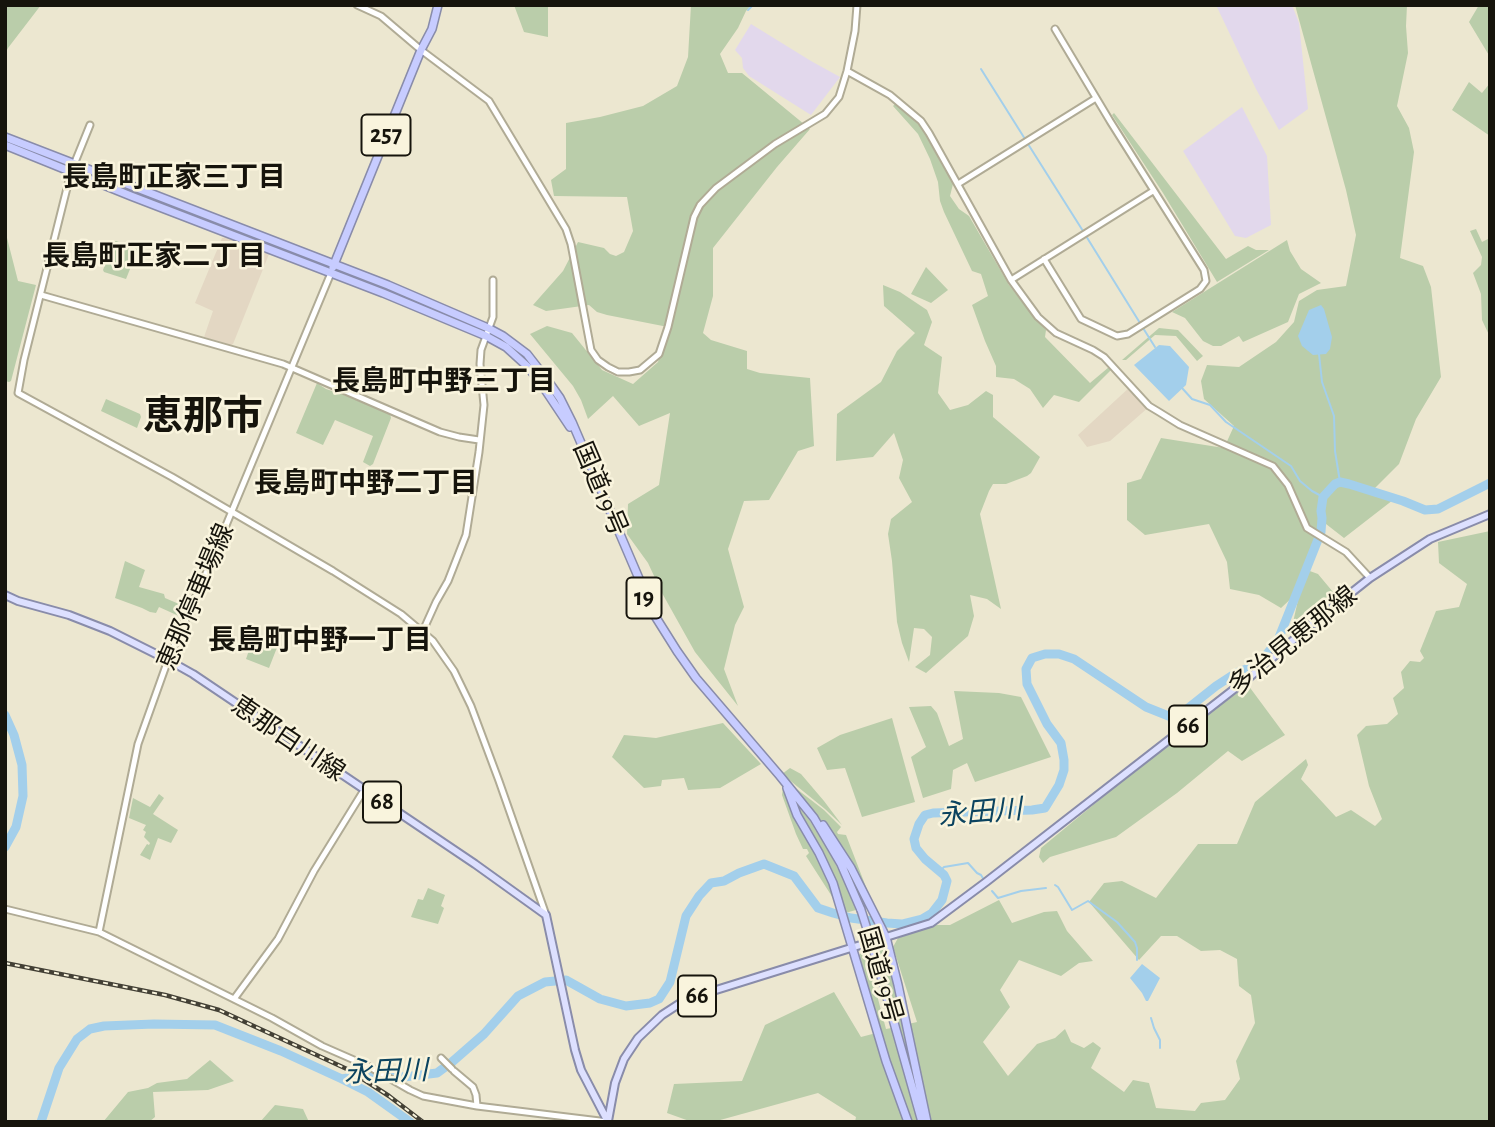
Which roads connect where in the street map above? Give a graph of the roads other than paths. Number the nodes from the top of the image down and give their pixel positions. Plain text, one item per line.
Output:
1 (357, 5) edge
2 (438, 5) edge
3 (857, 5) edge
4 (1055, 29) dead end
5 (421, 50) junction
6 (847, 71) junction
7 (1096, 98) junction
8 (90, 125) dead end
9 (5, 137) edge
10 (5, 145) edge
11 (72, 168) junction
12 (958, 184) junction
13 (1153, 191) junction
14 (1044, 259) junction
15 (332, 269) junction
16 (494, 280) dead end
17 (1011, 280) junction
18 (41, 295) junction
19 (487, 332) junction
20 (292, 367) junction
21 (479, 440) junction
22 (232, 511) junction
23 (1490, 514) edge
24 (1370, 579) junction
25 (5, 595) edge
26 (422, 633) junction
27 (168, 660) junction
28 (779, 777) junction
29 (787, 788) junction
30 (364, 790) junction
31 (796, 795) junction
32 (5, 909) edge
33 (859, 910) junction
34 (546, 915) junction
35 (99, 932) junction
36 (886, 937) junction
37 (853, 947) junction
38 (234, 999) junction
39 (442, 1059) dead end
40 (613, 1093) junction
41 (594, 1095) junction
42 (477, 1106) junction
43 (608, 1122) edge
44 (908, 1122) edge
45 (923, 1122) edge

1 - 5 street
2 - 5 highway, 257
3 - 6 street
4 - 7 street
5 - 6 street
5 - 15 highway, 257
6 - 12 street
7 - 12 street
7 - 13 street
8 - 11 street
9 - 11 highway, 国道19号 / 19
10 - 11 highway, 国道19号 / 19
11 - 15 highway, 国道19号 / 19
11 - 18 street
12 - 17 street
13 - 14 street
13 - 14 street
14 - 17 street
15 - 19 highway, 国道19号 / 19
15 - 20 street, 恵那停車場線
16 - 19 street
17 - 24 street
18 - 20 street
18 - 22 street
19 - 21 street
19 - 28 highway, 国道19号 / 19
20 - 21 street
20 - 22 street, 恵那停車場線
21 - 26 street
22 - 26 street
22 - 27 street, 恵那停車場線
23 - 24 main road, 多治見恵那線 / 66
24 - 36 main road, 多治見恵那線 / 66
25 - 27 main road, 恵那白川線 / 68
26 - 34 street
27 - 30 main road, 恵那白川線 / 68
27 - 35 street, 恵那停車場線
28 - 29 highway, 国道19号 / 19
28 - 31 highway, 国道19号 / 19
29 - 33 highway, 国道19号 / 19
29 - 37 highway
30 - 34 main road, 恵那白川線 / 68
30 - 38 street
31 - 33 highway, 国道19号 / 19
31 - 36 highway
32 - 35 street
33 - 45 highway, 国道19号 / 19, bridge
34 - 41 main road
35 - 38 street
36 - 37 main road, 多治見恵那線 / 66
36 - 45 highway
37 - 40 main road, 多治見恵那線 / 66
37 - 44 highway
38 - 42 street
39 - 42 street
40 - 41 main road
40 - 43 main road, 多治見恵那線 / 66
41 - 43 main road
42 - 43 street

